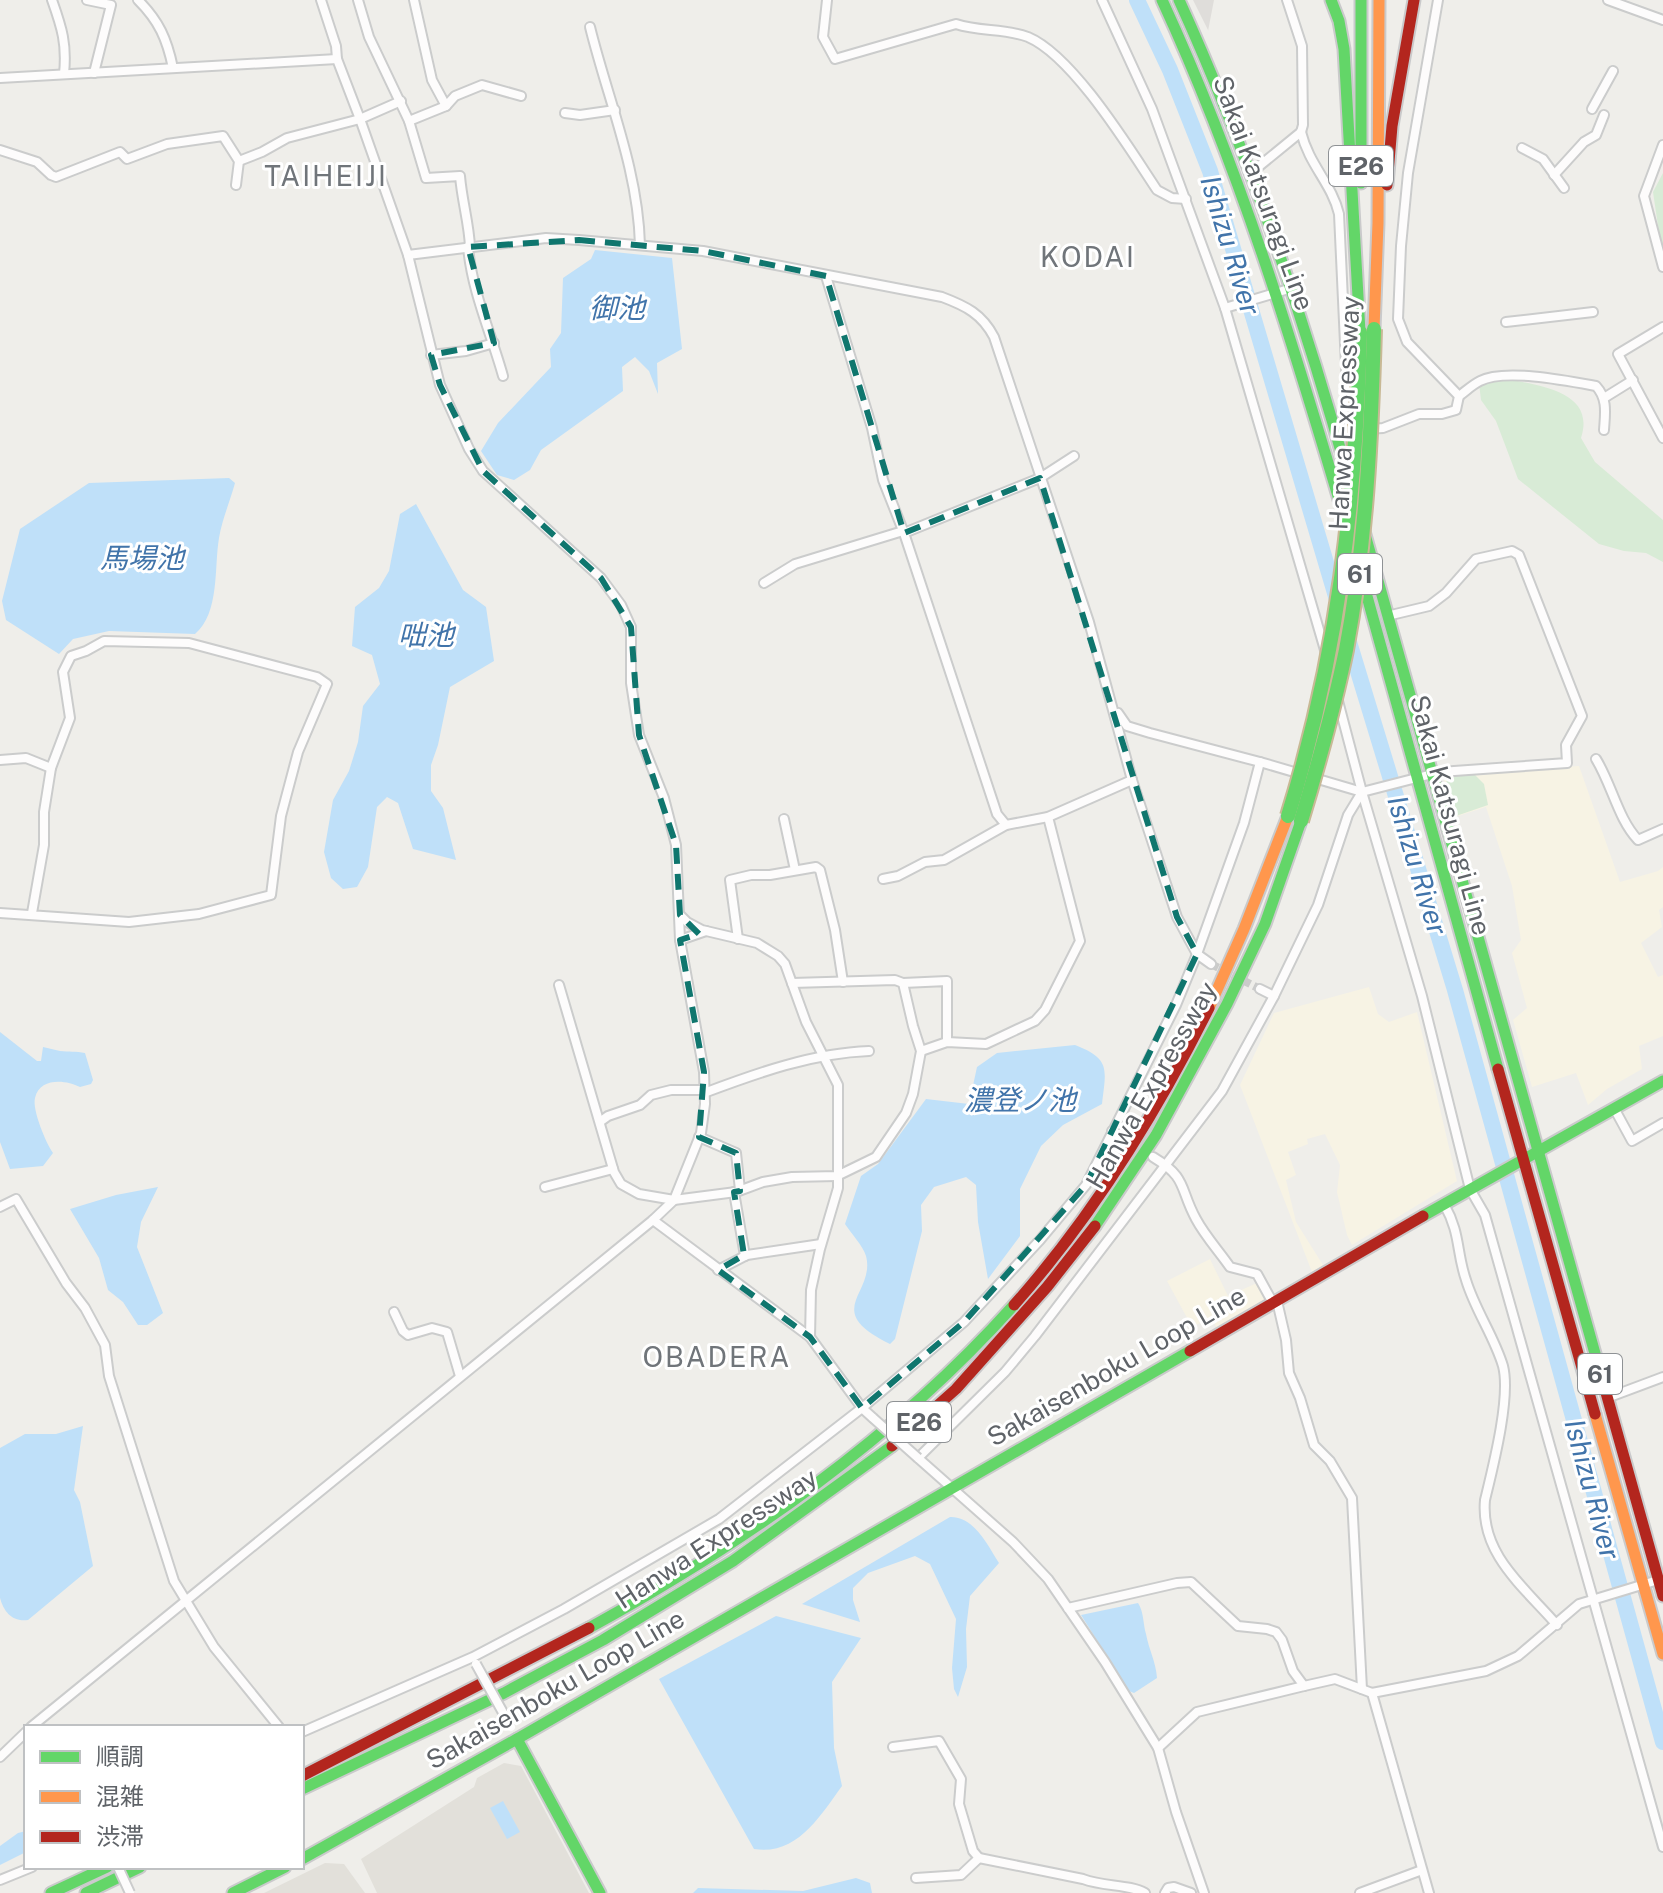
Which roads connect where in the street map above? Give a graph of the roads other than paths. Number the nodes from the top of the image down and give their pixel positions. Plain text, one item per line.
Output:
1 (52, 0) edge
2 (87, 0) edge
3 (138, 0) edge
4 (321, 0) edge
5 (358, 0) edge
6 (414, 0) edge
7 (827, 0) edge
8 (1102, 0) edge
9 (1162, 0) edge
10 (1179, 0) edge
11 (1287, 0) edge
12 (1331, 0) edge
13 (1361, 0) edge
14 (1379, 0) edge
15 (1414, 0) edge
16 (1438, 0) edge
17 (1608, 0) edge
18 (1663, 20) edge
19 (590, 27) dead end
20 (337, 59) junction
21 (173, 68) junction
22 (1613, 71) dead end
23 (94, 73) junction
24 (64, 74) junction
25 (0, 78) edge
26 (521, 96) dead end
27 (401, 101) junction
28 (446, 106) junction
29 (1592, 109) dead end
30 (615, 110) junction
31 (565, 113) dead end
32 (1604, 115) dead end
33 (360, 119) junction
34 (409, 121) junction
35 (1301, 132) junction
36 (1663, 145) edge
37 (1522, 148) dead end
38 (0, 150) edge
39 (239, 161) junction
40 (1252, 172) junction
41 (1554, 175) junction
42 (236, 185) dead end
43 (1564, 188) dead end
44 (1186, 199) junction
45 (1378, 223) junction
46 (640, 245) junction
47 (469, 247) junction
48 (408, 255) junction
49 (1663, 267) edge
50 (826, 276) junction
51 (1292, 288) junction
52 (1271, 294) junction
53 (1228, 307) junction
54 (1593, 312) dead end
55 (1506, 322) dead end
56 (1663, 327) edge
57 (1367, 331) junction
58 (494, 343) junction
59 (431, 355) junction
60 (503, 376) dead end
61 (1633, 380) junction
62 (1459, 396) junction
63 (1604, 398) junction
64 (1604, 430) dead end
65 (1342, 431) junction
66 (1663, 438) edge
67 (1074, 456) dead end
68 (1040, 478) junction
69 (903, 532) junction
70 (764, 583) dead end
71 (1387, 616) junction
72 (1114, 707) junction
73 (1596, 759) dead end
74 (0, 760) edge
75 (1260, 762) junction
76 (51, 768) junction
77 (1430, 774) junction
78 (1132, 780) junction
79 (1410, 780) junction
80 (1362, 792) junction
81 (1048, 817) junction
82 (1295, 818) junction
83 (784, 819) dead end
84 (1006, 825) junction
85 (1663, 829) edge
86 (795, 870) junction
87 (883, 879) dead end
88 (0, 913) edge
89 (32, 913) junction
90 (680, 915) junction
91 (707, 931) junction
92 (738, 939) junction
93 (680, 940) junction
94 (1197, 954) junction
95 (1211, 964) tunnel mouth
96 (843, 982) junction
97 (792, 983) junction
98 (903, 983) junction
99 (559, 985) dead end
100 (1260, 989) tunnel mouth
101 (1274, 996) junction
102 (947, 1042) junction
103 (869, 1051) dead end
104 (921, 1051) junction
105 (824, 1057) junction
106 (1663, 1081) edge
107 (704, 1091) junction
108 (1614, 1108) junction
109 (601, 1121) junction
110 (1663, 1123) edge
111 (1112, 1131) junction
112 (699, 1137) junction
113 (1124, 1139) dead end
114 (1537, 1151) junction
115 (1153, 1157) dead end
116 (1517, 1163) junction
117 (1167, 1166) junction
118 (613, 1169) junction
119 (837, 1176) junction
120 (545, 1187) dead end
121 (1475, 1187) junction
122 (737, 1191) junction
123 (674, 1200) junction
124 (1444, 1204) junction
125 (0, 1207) edge
126 (653, 1220) junction
127 (821, 1244) junction
128 (745, 1256) junction
129 (718, 1270) junction
130 (1275, 1302) junction
131 (394, 1312) dead end
132 (810, 1337) junction
133 (460, 1376) junction
134 (1663, 1377) edge
135 (1607, 1398) junction
136 (862, 1408) junction
137 (918, 1458) junction
138 (952, 1489) junction
139 (1658, 1580) junction
140 (1638, 1585) junction
141 (1663, 1596) edge
142 (1593, 1599) junction
143 (185, 1603) junction
144 (1068, 1608) junction
145 (1557, 1625) junction
146 (1663, 1654) edge
147 (474, 1660) junction
148 (1304, 1686) junction
149 (1362, 1689) junction
150 (1372, 1693) junction
151 (43, 1722) edge
152 (277, 1725) edge
153 (304, 1731) edge
154 (514, 1733) junction
155 (24, 1734) edge
156 (893, 1747) dead end
157 (1158, 1748) junction
158 (0, 1757) edge
159 (304, 1775) edge
160 (304, 1788) edge
161 (1663, 1847) edge
162 (304, 1858) edge
163 (979, 1858) junction
164 (27, 1869) edge
165 (103, 1869) edge
166 (119, 1869) edge
167 (136, 1869) edge
168 (281, 1869) edge
169 (1422, 1870) junction
170 (916, 1878) dead end
171 (0, 1880) edge
172 (51, 1893) edge
173 (86, 1893) edge
174 (130, 1893) edge
175 (233, 1893) edge
176 (600, 1893) edge
177 (1145, 1893) edge
178 (1165, 1893) edge
179 (1191, 1893) edge
180 (1204, 1893) edge
181 (1360, 1893) edge
182 (1429, 1893) edge

1 - 24 street
2 - 23 street
3 - 21 street
4 - 20 street
5 - 27 street
6 - 28 street
7 - 44 street
8 - 44 street
9 - 52 main road, Sakai Katsuragi Line / 61
10 - 40 main road, Sakai Katsuragi Line / 61
11 - 35 street
12 - 57 main road
13 - 57 main road, Hanwa Expressway / E26
14 - 45 main road, Hanwa Expressway / E26
15 - 45 main road
16 - 62 street
17 - 18 street
19 - 30 street
20 - 21 street
20 - 33 street
21 - 23 street
22 - 29 street
23 - 24 street
24 - 25 street
26 - 28 street
27 - 33 street
27 - 34 street
28 - 34 street
30 - 31 street
30 - 46 street
32 - 41 street
33 - 39 street
33 - 48 street
34 - 47 street
35 - 40 street
35 - 65 street
36 - 49 street
37 - 41 street
38 - 39 street
39 - 42 street
40 - 51 main road, Sakai Katsuragi Line / 61
41 - 43 street
44 - 53 street
45 - 57 main road, Hanwa Expressway / E26
46 - 47 street
46 - 50 street
47 - 48 street
47 - 58 street
48 - 59 street
50 - 68 street
50 - 69 street
51 - 52 street
51 - 65 main road, Sakai Katsuragi Line / 61
52 - 53 street
52 - 79 main road, Sakai Katsuragi Line / 61
53 - 80 street
54 - 55 street
56 - 61 street
57 - 82 main road, Hanwa Expressway / E26, bridge
58 - 59 street
58 - 60 street
59 - 90 street
61 - 63 street
61 - 66 street
62 - 63 street
62 - 65 street
63 - 64 street
65 - 71 main road, Sakai Katsuragi Line / 61
67 - 68 street
68 - 69 street
68 - 72 street
69 - 70 street
69 - 84 street
71 - 77 main road, Sakai Katsuragi Line / 61
71 - 77 street
72 - 75 street
72 - 78 street
73 - 85 street
74 - 76 street
75 - 80 street
75 - 94 street
76 - 89 street
76 - 89 street
77 - 79 street
77 - 114 main road, Sakai Katsuragi Line / 61
78 - 81 street
78 - 94 street
79 - 80 street
79 - 116 main road, Sakai Katsuragi Line / 61
80 - 101 street
80 - 121 street
81 - 84 street
81 - 102 street
82 - 159 main road, Hanwa Expressway / E26
82 - 160 main road, Hanwa Expressway / E26
83 - 86 street
84 - 87 street
86 - 92 street
86 - 96 street
88 - 89 street
90 - 91 street
90 - 93 street
91 - 92 street
91 - 93 street
92 - 97 street
93 - 107 street
94 - 95 street
94 - 111 street
96 - 97 street
96 - 98 street
97 - 105 street
98 - 102 street
98 - 104 street
99 - 109 street
100 - 101 street
101 - 117 street
102 - 104 street
103 - 105 street
104 - 119 street
105 - 107 street
105 - 119 street
106 - 108 main road, Sakaisenboku Loop Line
107 - 109 street
107 - 112 street
108 - 110 street
108 - 114 main road, Sakaisenboku Loop Line
109 - 118 street
111 - 113 street
111 - 136 street
112 - 122 street
112 - 123 street
114 - 116 main road, Sakaisenboku Loop Line
114 - 135 main road, Sakai Katsuragi Line / 61
115 - 117 street
116 - 121 main road, Sakaisenboku Loop Line
116 - 140 main road, Sakai Katsuragi Line / 61
117 - 130 street
117 - 137 street
118 - 120 street
118 - 123 street
119 - 122 street
119 - 127 street
121 - 124 main road, Sakaisenboku Loop Line
121 - 142 street
122 - 123 street
122 - 128 street
123 - 126 street
124 - 130 main road, Sakaisenboku Loop Line
124 - 145 street
125 - 143 street
126 - 129 street
126 - 133 street
127 - 128 street
127 - 132 street
128 - 129 street
129 - 132 street
130 - 138 main road, Sakaisenboku Loop Line
130 - 149 street
131 - 133 street
132 - 136 street
133 - 143 street
134 - 135 street
135 - 139 main road, Sakai Katsuragi Line / 61
136 - 137 street, bridge
136 - 147 street
137 - 138 street
138 - 144 street
138 - 154 main road, Sakaisenboku Loop Line
139 - 140 street
139 - 141 main road, Sakai Katsuragi Line / 61
140 - 142 street
140 - 146 main road, Sakai Katsuragi Line / 61
142 - 145 street
142 - 161 street
143 - 151 street
143 - 152 street
144 - 148 street
144 - 157 street
145 - 150 street
147 - 153 street
147 - 154 street, bridge
148 - 149 street
148 - 157 street
149 - 150 street
150 - 169 street
154 - 162 main road, Sakaisenboku Loop Line
154 - 176 main road
155 - 158 street
156 - 163 street
157 - 180 street
163 - 170 street
163 - 177 street
164 - 171 street
165 - 172 main road
166 - 174 street, bridge
167 - 173 main road
168 - 175 main road
169 - 181 street
169 - 182 street
178 - 179 street

